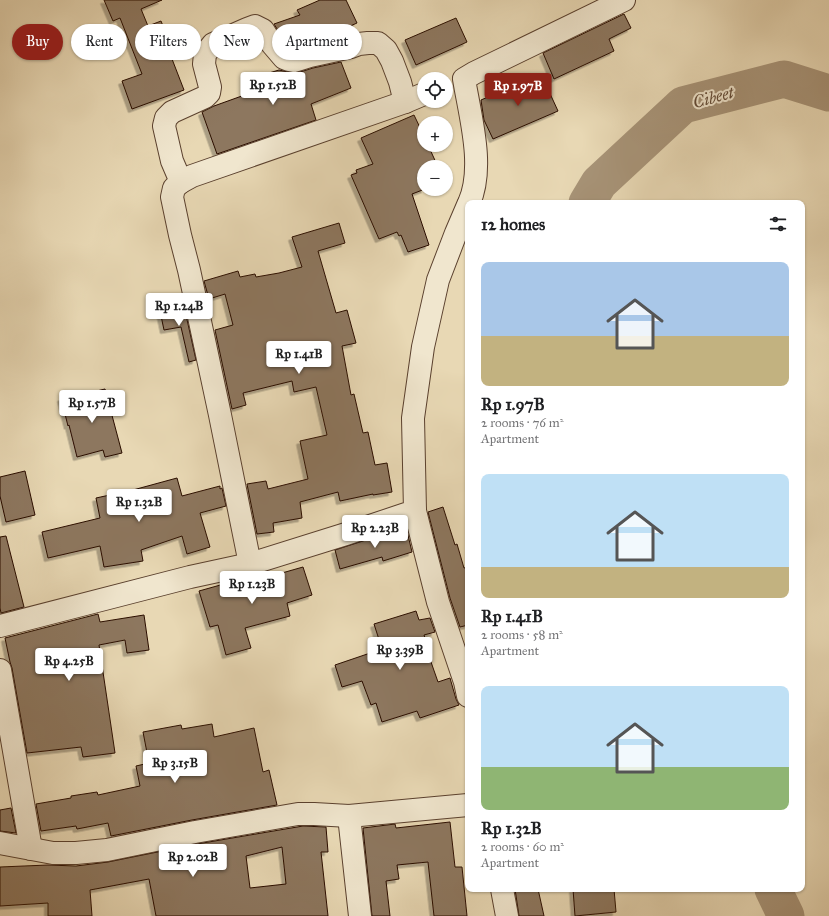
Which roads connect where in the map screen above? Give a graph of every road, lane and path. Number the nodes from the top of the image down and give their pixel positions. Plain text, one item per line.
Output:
1 (624, 0) edge
2 (455, 82) edge
3 (414, 98) edge
4 (180, 182) junction
5 (470, 200) edge
6 (465, 211) edge
7 (415, 511) junction
8 (250, 564) junction
9 (0, 626) edge
10 (0, 670) edge
11 (465, 682) edge
12 (465, 805) edge
13 (349, 816) junction
14 (0, 843) edge
15 (31, 849) junction
16 (503, 892) edge
17 (360, 916) edge
18 (507, 916) edge

1 - 2 street
2 - 5 street
3 - 4 street
3 - 4 street
4 - 8 street
6 - 7 street
7 - 8 street
7 - 11 street
8 - 9 street
10 - 15 street
12 - 13 street
13 - 15 street
13 - 17 street
14 - 15 street
16 - 18 street

